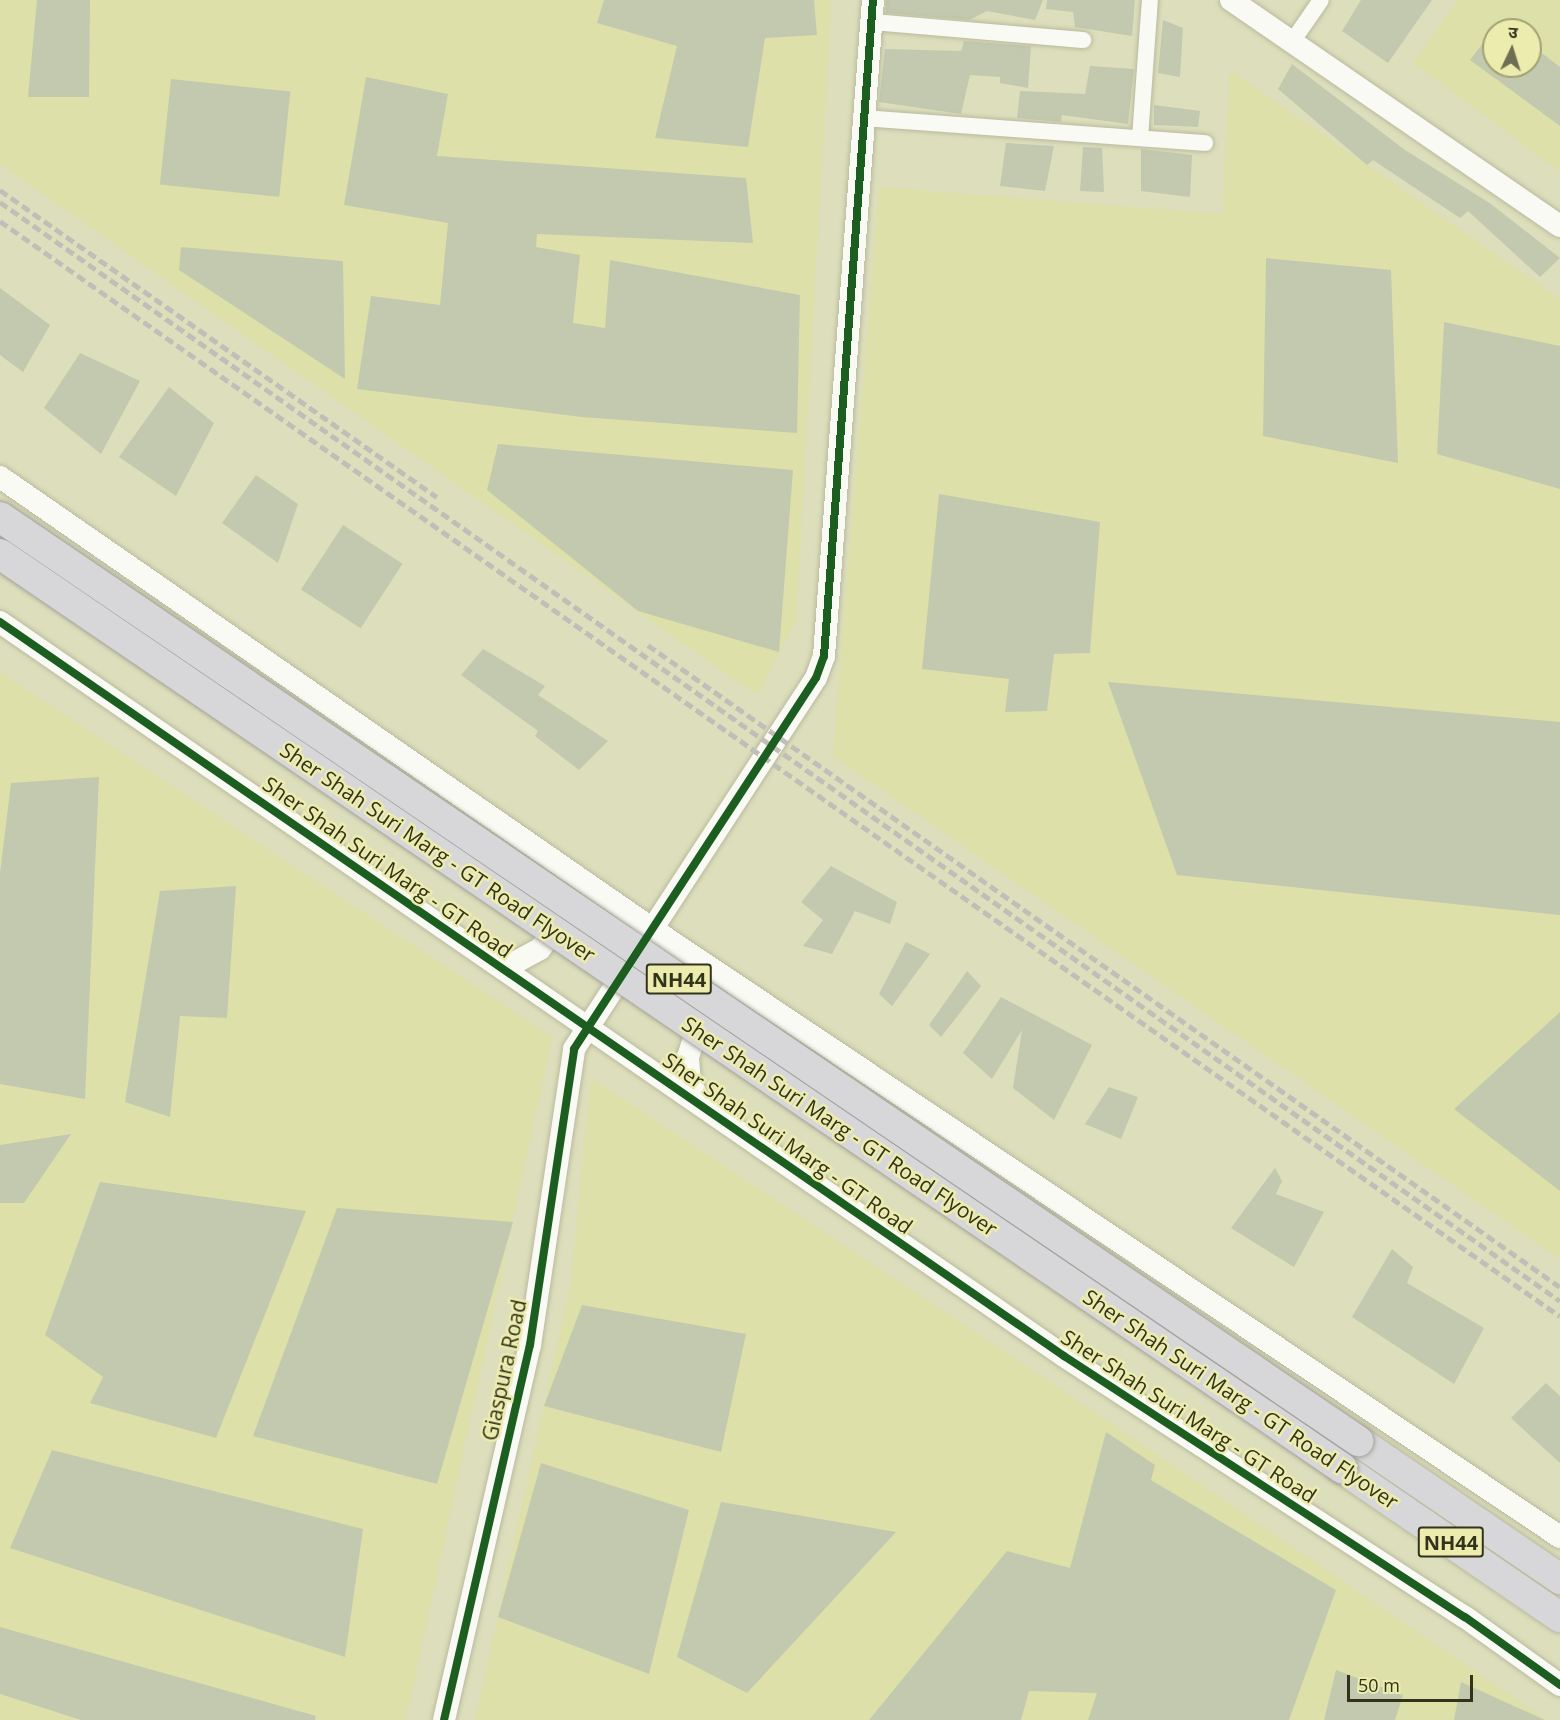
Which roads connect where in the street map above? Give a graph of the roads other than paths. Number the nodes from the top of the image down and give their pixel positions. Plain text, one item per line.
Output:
1 (1150, 0) edge
2 (1231, 0) edge
3 (1262, 0) edge
4 (1321, 0) edge
5 (872, 11) edge
6 (1293, 39) junction
7 (1083, 40) dead end
8 (864, 118) junction
9 (1140, 138) junction
10 (1205, 143) dead end
11 (1560, 226) edge
12 (0, 477) edge
13 (0, 517) edge
14 (0, 554) edge
15 (0, 622) edge
16 (573, 874) junction
17 (651, 928) junction
18 (503, 969) junction
19 (762, 1003) junction
20 (585, 1025) junction
21 (702, 1104) junction
22 (1560, 1537) edge
23 (1560, 1579) edge
24 (1560, 1617) edge
25 (1560, 1685) edge
26 (444, 1720) edge

1 - 9 street
2 - 6 street
3 - 6 street
4 - 6 street
5 - 7 street
5 - 8 street, Giaspura Road
6 - 11 street
8 - 9 street
8 - 17 street, Giaspura Road
9 - 10 street
12 - 16 street
13 - 23 highway, Sher Shah Suri Marg - GT Road Flyover / NH44, bridge
14 - 24 highway, Sher Shah Suri Marg - GT Road Flyover / NH44, bridge
15 - 18 street, Sher Shah Suri Marg - GT Road
16 - 17 street
16 - 18 street
17 - 19 street
17 - 20 street, Giaspura Road
18 - 20 street, Sher Shah Suri Marg - GT Road
19 - 21 street
19 - 22 street
20 - 21 street, Sher Shah Suri Marg - GT Road
20 - 26 street, Giaspura Road
21 - 25 street, Sher Shah Suri Marg - GT Road

